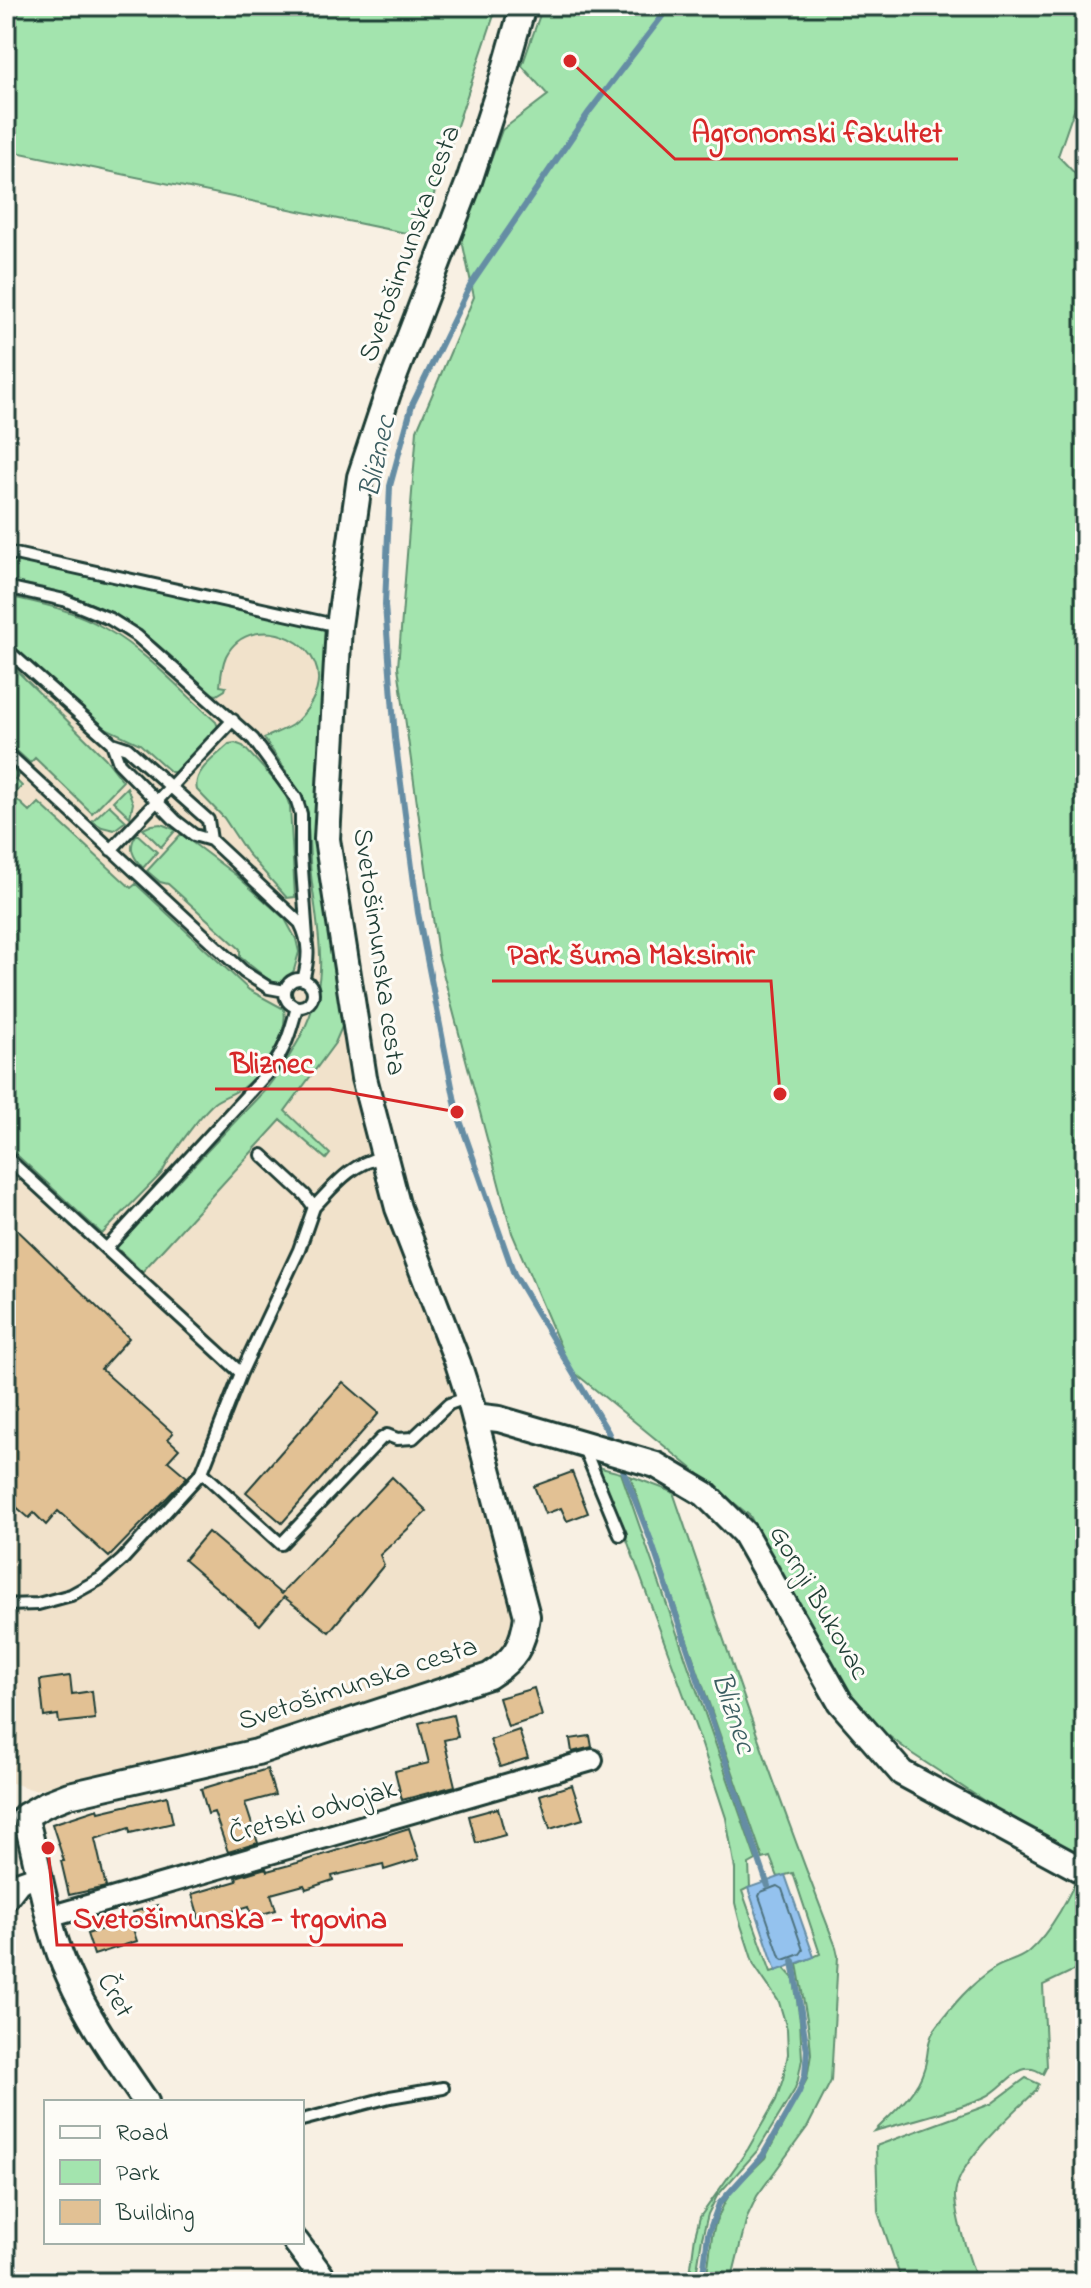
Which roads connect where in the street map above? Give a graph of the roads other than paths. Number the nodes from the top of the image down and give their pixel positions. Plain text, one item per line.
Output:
1 (523, 6) edge
2 (6, 552) edge
3 (6, 587) edge
4 (339, 626) junction
5 (6, 649) edge
6 (233, 720) junction
7 (112, 743) junction
8 (6, 752) edge
9 (170, 787) junction
10 (157, 802) junction
11 (211, 840) junction
12 (111, 850) junction
13 (307, 938) junction
14 (303, 980) junction
15 (285, 991) junction
16 (297, 1007) junction
17 (262, 1155) dead end
18 (6, 1157) edge
19 (385, 1157) junction
20 (314, 1207) junction
21 (106, 1249) junction
22 (241, 1373) junction
23 (472, 1407) junction
24 (589, 1446) junction
25 (202, 1472) junction
26 (620, 1535) dead end
27 (6, 1605) edge
28 (592, 1760) dead end
29 (16, 1810) edge
30 (1085, 1872) edge
31 (40, 1875) junction
32 (6, 1900) edge
33 (49, 1917) junction
34 (443, 2088) dead end
35 (145, 2100) edge
36 (304, 2119) edge
37 (298, 2244) edge
38 (326, 2282) edge

1 - 4 street, Svetošimunska cesta
2 - 4 lane
3 - 6 lane
4 - 19 street, Svetošimunska cesta
5 - 7 lane
6 - 9 lane
6 - 13 lane
7 - 9 lane
7 - 10 lane
8 - 12 lane
9 - 10 lane
9 - 11 lane
10 - 11 lane
10 - 12 lane
11 - 13 lane
12 - 15 lane
13 - 14 lane
14 - 15 lane
14 - 16 lane
15 - 16 lane
16 - 21 lane
17 - 20 lane
18 - 21 lane
19 - 20 lane
19 - 23 street, Svetošimunska cesta
20 - 22 lane
21 - 22 lane
22 - 25 lane
23 - 24 street, Gornji Bukovac
23 - 25 lane
23 - 29 street, Svetošimunska cesta
24 - 26 lane
24 - 30 street, Gornji Bukovac
25 - 27 lane
28 - 33 street, Čretski odvojak
29 - 31 street, Čret
31 - 32 street
31 - 33 street, Čret
33 - 35 street, Čret
34 - 36 lane
37 - 38 street

